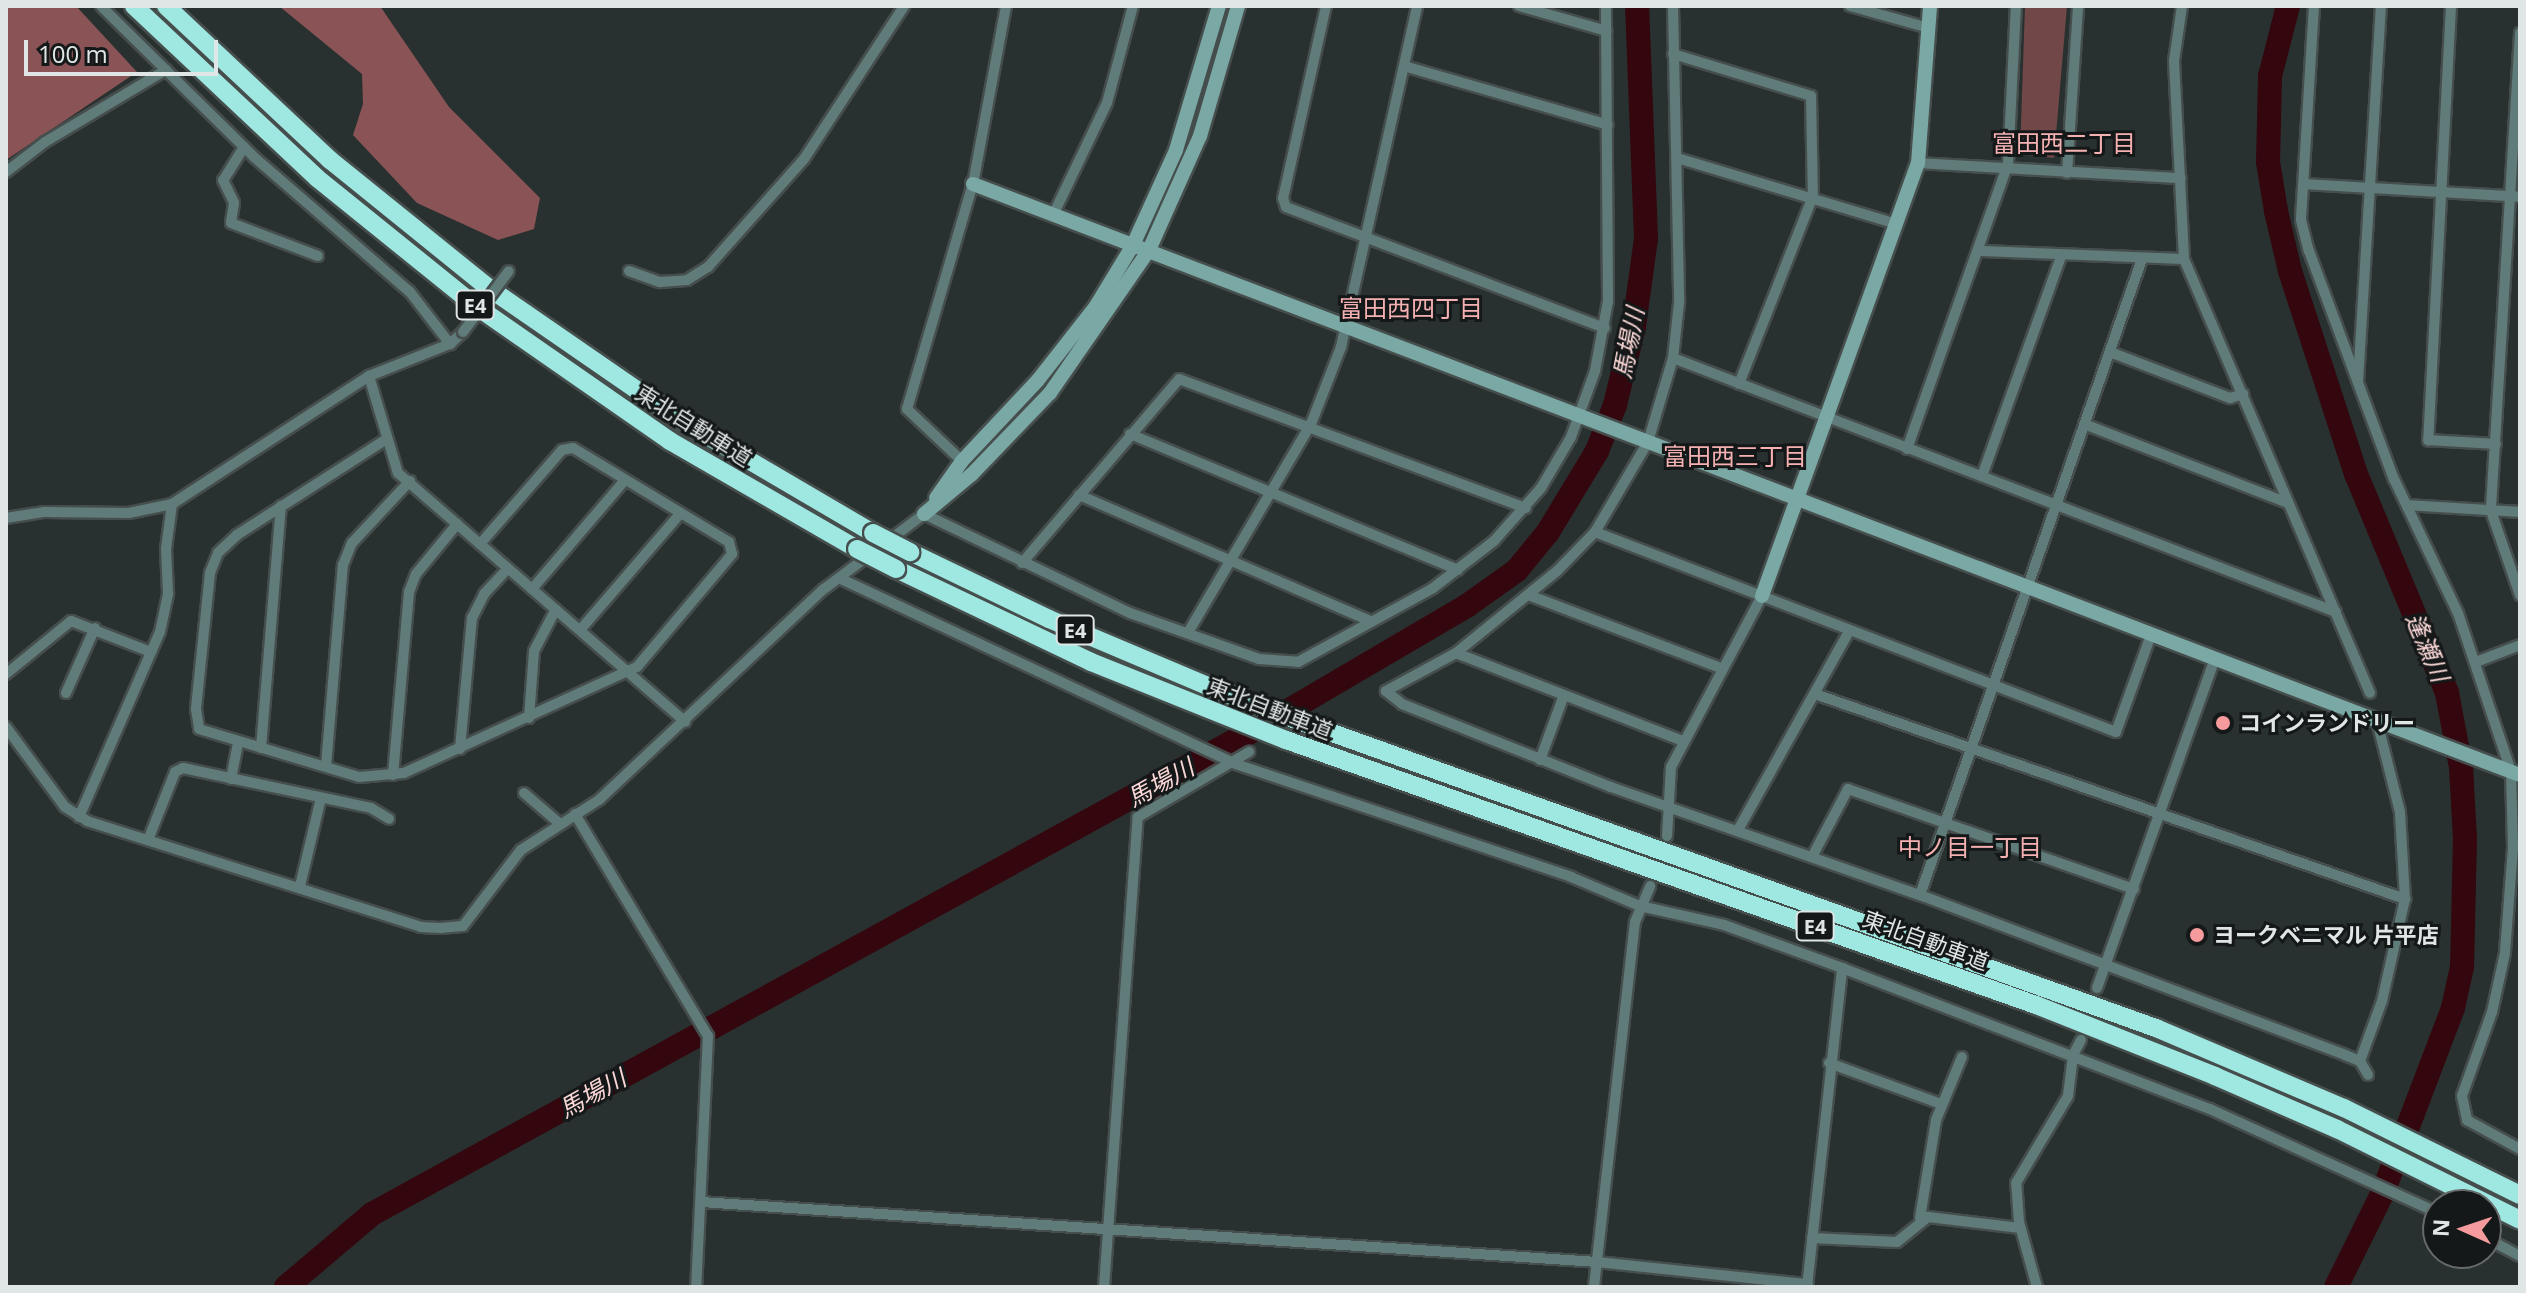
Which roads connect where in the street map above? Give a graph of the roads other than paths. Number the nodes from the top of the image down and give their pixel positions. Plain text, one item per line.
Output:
1 (101, 6) edge
2 (134, 6) edge
3 (166, 6) edge
4 (904, 6) edge
5 (1006, 6) edge
6 (1133, 6) edge
7 (1219, 6) edge
8 (1238, 6) edge
9 (1326, 6) edge
10 (1417, 6) edge
11 (1519, 6) edge
12 (1606, 6) edge
13 (1673, 6) edge
14 (1850, 6) edge
15 (1930, 6) edge
16 (2016, 6) edge
17 (2078, 6) edge
18 (2182, 6) edge
19 (2314, 6) edge
20 (2381, 6) edge
21 (2451, 6) edge
22 (1929, 28) junction
23 (1607, 31) junction
24 (2520, 33) edge
25 (1673, 54) junction
26 (1404, 66) junction
27 (166, 70) junction
28 (1608, 125) junction
29 (244, 147) junction
30 (1677, 158) junction
31 (1918, 163) junction
32 (2006, 169) junction
33 (6, 172) edge
34 (2067, 173) junction
35 (2181, 178) junction
36 (973, 184) junction
37 (2304, 184) junction
38 (2370, 189) junction
39 (2441, 193) junction
40 (1813, 196) junction
41 (2516, 197) edge
42 (1053, 215) junction
43 (1894, 223) junction
44 (1367, 238) junction
45 (1133, 245) junction
46 (1149, 250) junction
47 (1981, 251) junction
48 (318, 256) dead end
49 (2061, 256) junction
50 (2142, 259) junction
51 (2184, 259) junction
52 (509, 271) dead end
53 (629, 271) dead end
54 (2506, 293) junction
55 (2520, 294) edge
56 (1347, 327) junction
57 (1605, 328) junction
58 (450, 344) junction
59 (2110, 352) junction
60 (1673, 358) junction
61 (369, 376) junction
62 (1739, 384) junction
63 (2358, 387) junction
64 (2243, 394) junction
65 (1582, 417) junction
66 (1824, 417) junction
67 (1311, 424) junction
68 (2084, 424) junction
69 (1130, 434) junction
70 (385, 440) junction
71 (1643, 440) junction
72 (2496, 444) junction
73 (1907, 449) junction
74 (962, 461) junction
75 (1982, 476) junction
76 (625, 480) junction
77 (410, 481) junction
78 (1271, 491) junction
79 (1079, 495) junction
80 (1798, 497) junction
81 (2288, 503) junction
82 (172, 504) junction
83 (2407, 505) junction
84 (281, 506) junction
85 (2057, 506) junction
86 (1526, 508) junction
87 (2491, 511) junction
88 (2520, 512) edge
89 (680, 514) junction
90 (924, 514) junction
91 (6, 518) edge
92 (457, 524) junction
93 (1595, 532) junction
94 (480, 544) junction
95 (1231, 558) junction
96 (1022, 563) junction
97 (507, 569) junction
98 (1458, 570) junction
99 (839, 578) junction
100 (2029, 587) junction
101 (532, 589) junction
102 (2520, 595) edge
103 (1531, 596) junction
104 (1762, 596) junction
105 (556, 609) junction
106 (2336, 612) junction
107 (1372, 622) junction
108 (95, 628) junction
109 (581, 629) junction
110 (1189, 631) junction
111 (1849, 631) junction
112 (2151, 635) junction
113 (2520, 645) edge
114 (151, 652) junction
115 (1456, 653) junction
116 (2215, 659) junction
117 (2476, 662) junction
118 (1723, 669) junction
119 (628, 672) junction
120 (6, 674) edge
121 (1993, 685) junction
122 (66, 693) dead end
123 (2370, 693) dead end
124 (1815, 694) junction
125 (1564, 695) junction
126 (529, 718) junction
127 (2377, 721) junction
128 (685, 722) junction
129 (6, 727) edge
130 (1683, 741) junction
131 (238, 743) junction
132 (1972, 747) junction
133 (261, 748) junction
134 (460, 749) junction
135 (1249, 752) dead end
136 (1540, 760) junction
137 (1236, 764) junction
138 (326, 766) junction
139 (2511, 772) edge
140 (393, 775) junction
141 (231, 779) junction
142 (524, 793) dead end
143 (321, 798) junction
144 (1670, 809) junction
145 (575, 814) junction
146 (2160, 814) junction
147 (79, 817) junction
148 (389, 819) dead end
149 (1945, 823) junction
150 (560, 824) junction
151 (1738, 830) junction
152 (1667, 836) dead end
153 (148, 840) junction
154 (1812, 857) junction
155 (300, 886) junction
156 (1650, 886) dead end
157 (2134, 889) junction
158 (1920, 895) junction
159 (2405, 899) junction
160 (1640, 906) junction
161 (2107, 966) junction
162 (1842, 968) junction
163 (2097, 988) dead end
164 (2081, 1040) dead end
165 (2073, 1055) junction
166 (1962, 1057) dead end
167 (2360, 1061) junction
168 (1829, 1063) junction
169 (2368, 1075) dead end
170 (1941, 1104) junction
171 (2520, 1149) edge
172 (2520, 1195) edge
173 (701, 1202) junction
174 (2422, 1206) edge
175 (1920, 1218) junction
176 (2520, 1220) edge
177 (2020, 1228) junction
178 (1107, 1229) junction
179 (1812, 1238) junction
180 (2502, 1246) edge
181 (2520, 1256) edge
182 (1597, 1262) junction
183 (1807, 1286) edge
184 (696, 1287) edge
185 (1104, 1287) edge
186 (1594, 1287) edge
187 (2037, 1287) edge

1 - 27 street
2 - 176 highway, 東北自動車道 / E4, bridge
3 - 172 highway, 東北自動車道 / E4, bridge
4 - 53 street
5 - 36 street
6 - 42 street
7 - 45 street
8 - 46 street
9 - 44 street
10 - 26 street
11 - 23 street
12 - 23 street
13 - 25 street
14 - 22 street
15 - 22 street
16 - 32 street
17 - 34 street
18 - 35 street
19 - 37 street
20 - 38 street
21 - 39 street
22 - 31 street
23 - 28 street
24 - 41 street
25 - 30 street
25 - 40 street
26 - 28 street
26 - 44 street
27 - 29 street
27 - 33 street
28 - 57 street
29 - 48 street
29 - 58 street
30 - 40 street
30 - 60 street
31 - 32 street
31 - 43 street
32 - 34 street
32 - 47 street
34 - 35 street
35 - 51 street
36 - 42 street
36 - 74 street
37 - 38 street
37 - 63 street
38 - 39 street
38 - 63 street
39 - 41 street
39 - 72 street
40 - 43 street
40 - 62 street
41 - 54 street
42 - 45 street
43 - 66 street
44 - 56 street
44 - 57 street
45 - 46 street
45 - 74 street
46 - 56 street
46 - 90 street
47 - 49 street
47 - 73 street
49 - 50 street
49 - 75 street
50 - 51 street
50 - 59 street
51 - 64 street
52 - 58 street, bridge
54 - 55 street
54 - 72 street
56 - 65 street
56 - 67 street
57 - 65 street
58 - 61 street
59 - 64 street
59 - 68 street
60 - 62 street
60 - 71 street
61 - 70 street
61 - 82 street
62 - 66 street
63 - 83 street
64 - 81 street
65 - 71 street
65 - 86 street
66 - 73 street
66 - 80 street
67 - 69 street
67 - 78 street
67 - 86 street
68 - 81 street
68 - 85 street
69 - 78 street
69 - 79 street
70 - 77 street
70 - 84 street
71 - 80 street
71 - 93 street
72 - 87 street
73 - 75 street
74 - 90 street
75 - 85 street
76 - 89 street
76 - 94 street
76 - 101 street
77 - 92 street
77 - 138 street
78 - 95 street
78 - 98 street
79 - 95 street
79 - 96 street
80 - 100 street
80 - 104 street
81 - 106 street
82 - 91 street
82 - 114 street
83 - 87 street
83 - 117 street
84 - 131 street
84 - 133 street
85 - 100 street
85 - 106 street
86 - 98 street
87 - 88 street
87 - 102 street
89 - 109 street
89 - 119 street
90 - 96 street
90 - 99 street
92 - 94 street
92 - 140 street
93 - 103 street
93 - 104 street
94 - 97 street
95 - 107 street
95 - 110 street
96 - 110 street
97 - 101 street
97 - 134 street
98 - 107 street
99 - 128 street
99 - 137 street
100 - 112 street
100 - 121 street
101 - 105 street
103 - 115 street
103 - 118 street
104 - 111 street
104 - 118 street
105 - 109 street
105 - 126 street
106 - 123 street
107 - 110 street
108 - 114 street
108 - 120 street
108 - 122 street
109 - 119 street
111 - 121 street
111 - 124 street
112 - 116 street
112 - 121 street
113 - 117 street
114 - 147 street
115 - 125 street
115 - 136 street
116 - 127 street
116 - 146 street
117 - 139 street
118 - 130 street
119 - 126 street
119 - 128 street
121 - 132 street
124 - 132 street
124 - 151 street
125 - 130 street
125 - 136 street
126 - 134 street
127 - 139 street
127 - 159 street
128 - 145 street
129 - 147 street
130 - 144 street
131 - 133 street
131 - 141 street
132 - 146 street
132 - 149 street
133 - 138 street
134 - 140 street
135 - 137 street
136 - 144 street
137 - 160 street
137 - 178 street
138 - 140 street
139 - 171 street
141 - 143 street
141 - 153 street
142 - 150 street
143 - 148 street
143 - 155 street
144 - 151 street
144 - 152 street
145 - 150 street
145 - 173 street
146 - 157 street
146 - 159 street
147 - 153 street
149 - 154 street
149 - 157 street
149 - 158 street
150 - 155 street
151 - 154 street
153 - 155 street
154 - 158 street
156 - 160 street
157 - 161 street
158 - 161 street
159 - 167 street
160 - 162 street
160 - 182 street
161 - 163 street
161 - 167 street
162 - 165 street
162 - 168 street
164 - 165 street
165 - 174 street
165 - 177 street
166 - 170 street
167 - 169 street
168 - 170 street
168 - 179 street
170 - 175 street
173 - 178 street
173 - 184 street
175 - 177 street
175 - 179 street
177 - 187 street
178 - 182 street
178 - 185 street
179 - 183 street
180 - 181 street
182 - 183 street
182 - 186 street

